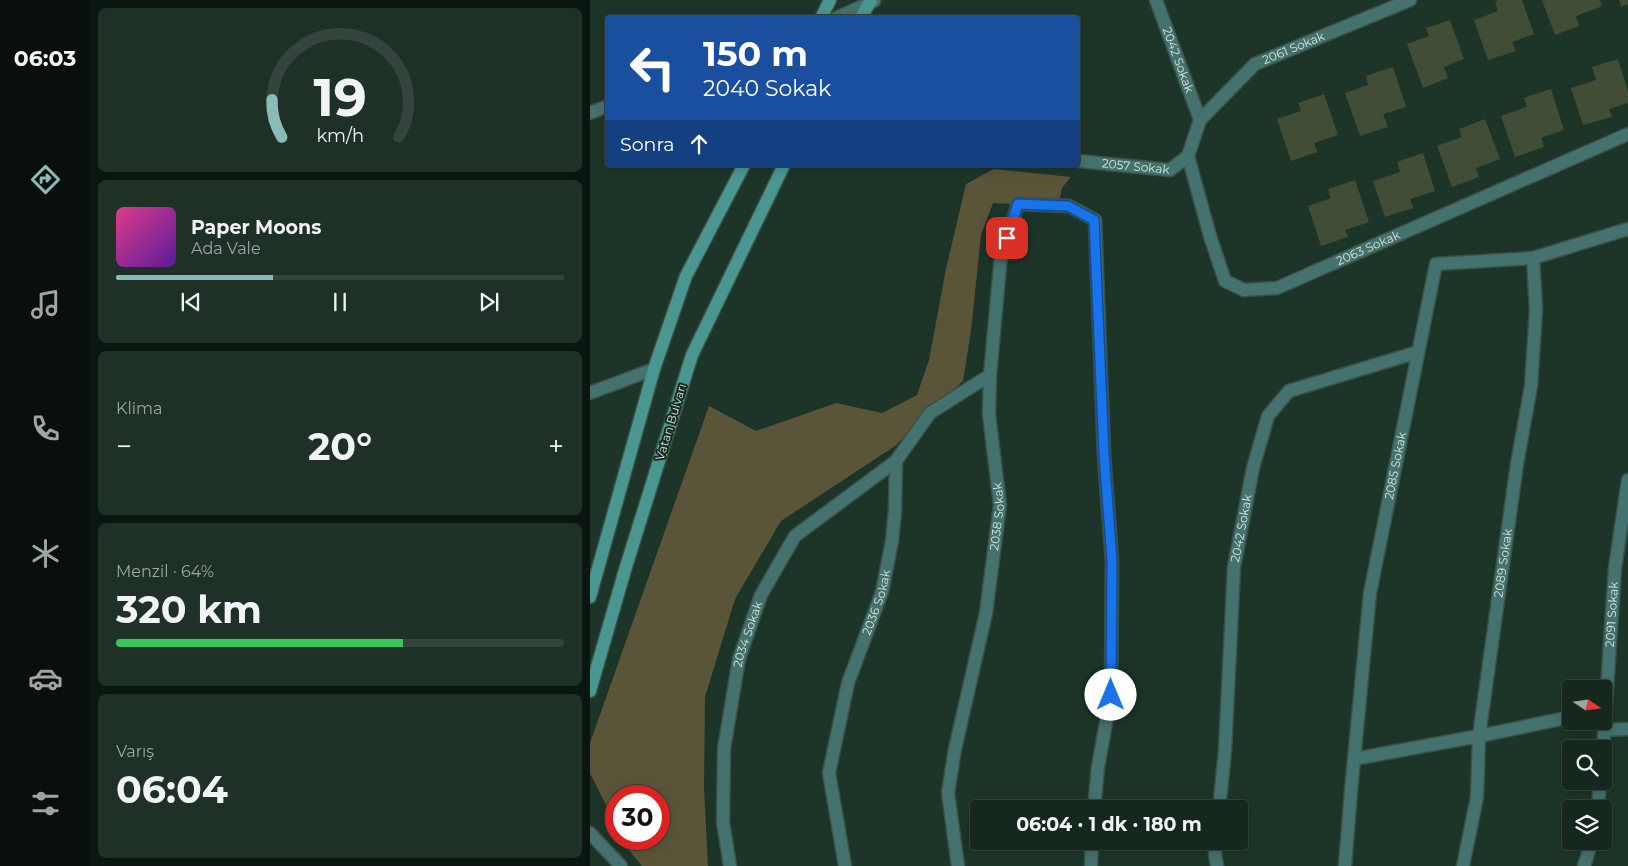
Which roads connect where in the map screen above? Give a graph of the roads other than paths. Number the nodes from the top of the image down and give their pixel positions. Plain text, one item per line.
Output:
1 (830, 0) edge
2 (1156, 0) edge
3 (1410, 0) edge
4 (872, 1) edge
5 (822, 15) edge
6 (842, 15) edge
7 (863, 15) edge
8 (605, 107) edge
9 (590, 113) edge
10 (1200, 120) junction
11 (1628, 134) edge
12 (1188, 156) junction
13 (1080, 162) edge
14 (743, 167) edge
15 (783, 167) edge
16 (1628, 228) edge
17 (1533, 258) junction
18 (1418, 352) junction
19 (654, 368) junction
20 (990, 375) junction
21 (590, 393) edge
22 (896, 461) junction
23 (1628, 480) edge
24 (590, 597) edge
25 (1607, 680) edge
26 (590, 691) edge
27 (1562, 720) edge
28 (1628, 729) edge
29 (1605, 730) edge
30 (1612, 730) edge
31 (1479, 736) junction
32 (1604, 740) edge
33 (1354, 759) junction
34 (1095, 800) edge
35 (1220, 800) edge
36 (590, 833) edge
37 (1092, 850) edge
38 (1216, 850) edge
39 (1589, 850) edge
40 (621, 866) edge
41 (730, 866) edge
42 (845, 866) edge
43 (958, 866) edge
44 (1091, 866) edge
45 (1217, 866) edge
46 (1345, 866) edge
47 (1463, 866) edge
48 (1584, 866) edge

1 - 5 main road
2 - 10 street, 2042 Sokak
3 - 10 street, 2061 Sokak
4 - 6 street
4 - 7 main road
8 - 9 street
10 - 12 street, 2061 Sokak
11 - 12 street, 2063 Sokak
12 - 13 street, 2057 Sokak
14 - 19 main road
15 - 26 main road, Vatan Bulvarı
16 - 17 street, 2085 Sokak
17 - 18 street, 2085 Sokak
17 - 31 street, 2089 Sokak
18 - 33 street, 2085 Sokak
18 - 35 street, 2042 Sokak
19 - 21 street
19 - 24 main road
20 - 22 street
20 - 34 street, 2038 Sokak
20 - 43 street, 2038 Sokak
22 - 41 street, 2034 Sokak
22 - 42 street, 2036 Sokak
23 - 25 street, 2091 Sokak
27 - 31 street
28 - 30 street
29 - 32 street, 2091 Sokak
31 - 33 street
31 - 47 street, 2089 Sokak
33 - 46 street, 2085 Sokak
36 - 40 street
37 - 44 street
38 - 45 street
39 - 48 street

